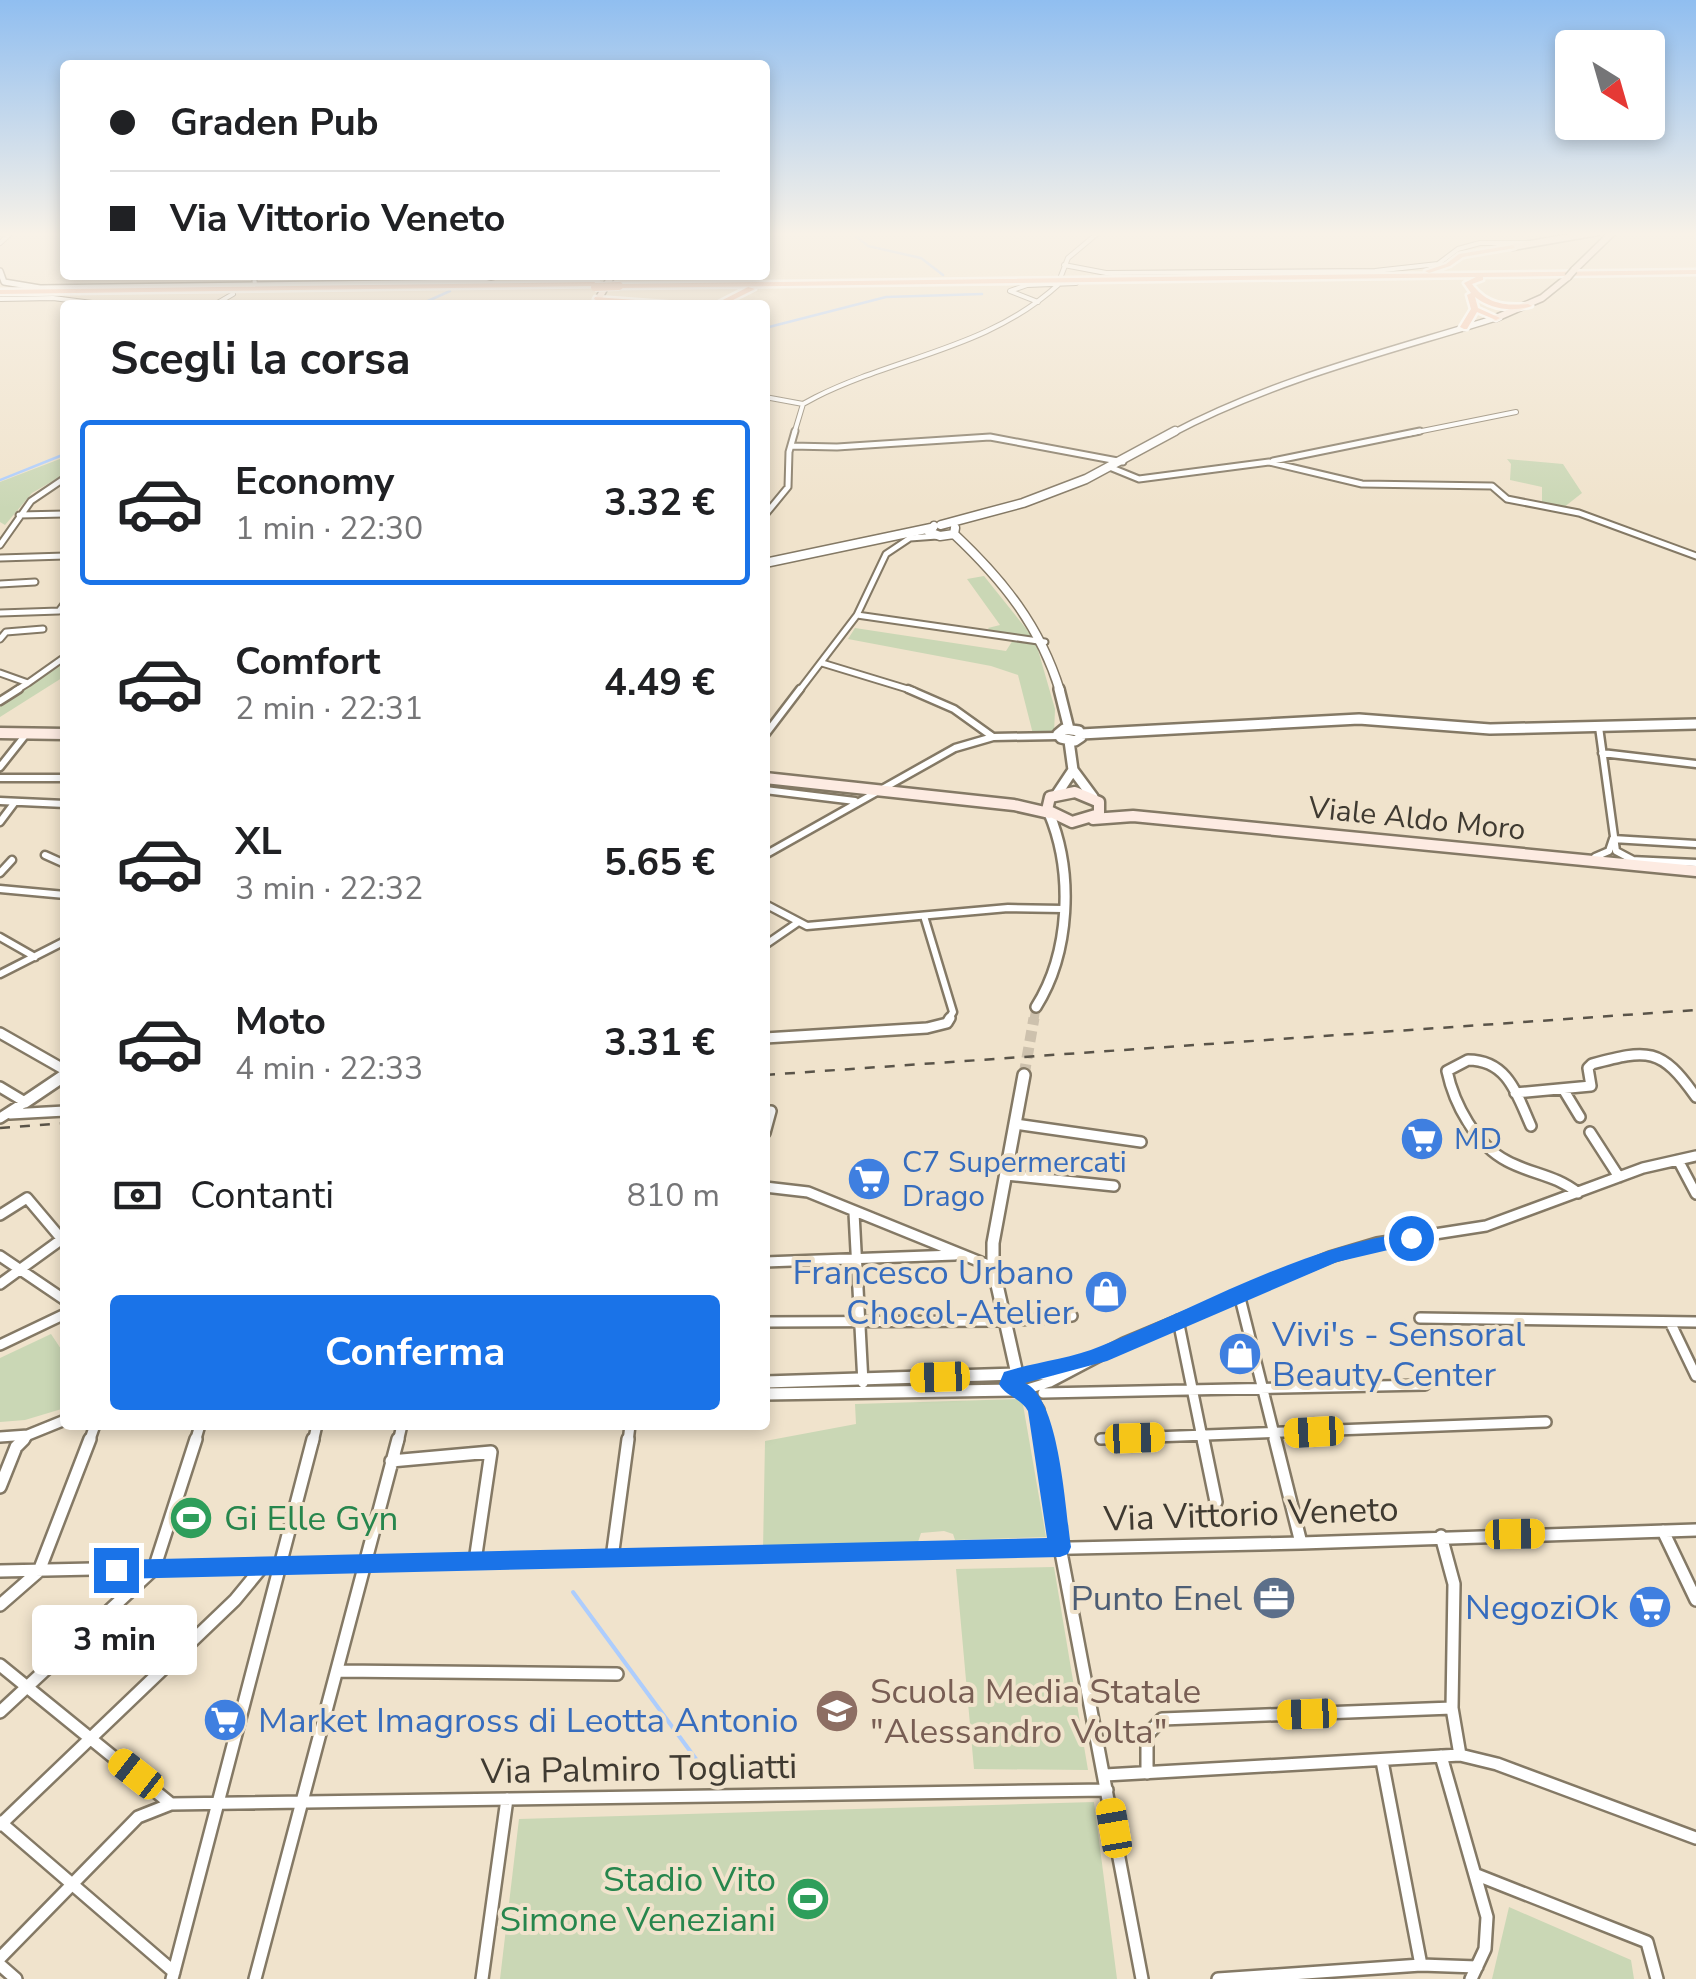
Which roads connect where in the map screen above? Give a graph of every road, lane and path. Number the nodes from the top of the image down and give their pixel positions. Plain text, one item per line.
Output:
1 (1003, 324) edge
2 (1466, 324) edge
3 (1473, 324) edge
4 (1464, 327) junction
5 (770, 398) edge
6 (803, 404) junction
7 (1516, 412) dead end
8 (791, 446) junction
9 (1123, 462) junction
10 (1269, 462) junction
11 (1112, 468) junction
12 (60, 482) edge
13 (770, 509) edge
14 (60, 514) edge
15 (19, 515) junction
16 (972, 518) junction
17 (941, 525) junction
18 (954, 531) junction
19 (936, 533) junction
20 (872, 540) junction
21 (0, 546) edge
22 (966, 548) junction
23 (886, 554) junction
24 (60, 556) edge
25 (1696, 556) edge
26 (0, 558) edge
27 (770, 562) edge
28 (36, 582) dead end
29 (0, 584) edge
30 (60, 610) edge
31 (0, 613) edge
32 (857, 615) junction
33 (43, 630) dead end
34 (0, 638) edge
35 (1046, 642) junction
36 (60, 659) edge
37 (822, 662) junction
38 (0, 673) edge
39 (28, 683) junction
40 (0, 701) edge
41 (770, 722) edge
42 (775, 723) junction
43 (1696, 724) edge
44 (1599, 727) junction
45 (1068, 728) junction
46 (770, 729) edge
47 (0, 733) edge
48 (60, 733) edge
49 (27, 734) junction
50 (1082, 734) junction
51 (1058, 736) junction
52 (993, 737) junction
53 (1069, 741) junction
54 (1602, 752) junction
55 (1696, 764) edge
56 (0, 767) edge
57 (1073, 770) junction
58 (0, 778) edge
59 (60, 778) edge
60 (770, 779) edge
61 (877, 790) junction
62 (770, 791) edge
63 (1057, 794) junction
64 (1096, 800) junction
65 (0, 801) edge
66 (856, 801) junction
67 (15, 802) junction
68 (60, 804) edge
69 (1048, 808) junction
70 (1134, 816) junction
71 (1088, 820) junction
72 (0, 822) edge
73 (1061, 840) junction
74 (1613, 840) junction
75 (1696, 844) edge
76 (770, 851) edge
77 (45, 855) dead end
78 (1596, 857) junction
79 (1572, 859) junction
80 (12, 860) dead end
81 (1633, 860) junction
82 (60, 862) edge
83 (1696, 862) edge
84 (1696, 871) edge
85 (0, 873) edge
86 (0, 889) edge
87 (60, 893) edge
88 (770, 907) edge
89 (1063, 909) junction
90 (924, 916) junction
91 (797, 924) junction
92 (0, 937) edge
93 (770, 942) edge
94 (60, 945) edge
95 (36, 957) junction
96 (0, 974) edge
97 (1036, 1007) tunnel mouth
98 (0, 1033) edge
99 (770, 1038) edge
100 (60, 1070) edge
101 (1024, 1075) tunnel mouth
102 (60, 1077) edge
103 (0, 1087) edge
104 (1563, 1090) junction
105 (1515, 1093) junction
106 (1696, 1098) edge
107 (26, 1102) junction
108 (60, 1111) edge
109 (4, 1116) edge
110 (1580, 1117) dead end
111 (1015, 1124) junction
112 (1531, 1126) dead end
113 (1590, 1132) dead end
114 (1141, 1142) dead end
115 (1696, 1156) edge
116 (1678, 1160) junction
117 (1006, 1175) junction
118 (1619, 1177) junction
119 (1114, 1186) dead end
120 (770, 1188) edge
121 (1578, 1192) junction
122 (1696, 1194) edge
123 (854, 1212) junction
124 (0, 1216) edge
125 (60, 1236) edge
126 (60, 1244) edge
127 (960, 1254) junction
128 (0, 1256) edge
129 (856, 1258) junction
130 (770, 1262) edge
131 (993, 1267) junction
132 (20, 1269) junction
133 (0, 1284) edge
134 (1239, 1294) junction
135 (60, 1297) edge
136 (60, 1316) edge
137 (1072, 1316) dead end
138 (1420, 1318) dead end
139 (1178, 1320) junction
140 (770, 1322) edge
141 (858, 1322) junction
142 (1004, 1322) junction
143 (1670, 1322) junction
144 (1696, 1322) edge
145 (0, 1345) edge
146 (1100, 1355) junction
147 (1041, 1372) junction
148 (1017, 1374) junction
149 (1696, 1376) edge
150 (770, 1382) edge
151 (1425, 1385) dead end
152 (864, 1386) junction
153 (1046, 1387) junction
154 (1264, 1388) junction
155 (1192, 1389) junction
156 (1015, 1390) junction
157 (770, 1394) edge
158 (1038, 1410) junction
159 (60, 1422) edge
160 (1546, 1422) dead end
161 (93, 1430) edge
162 (198, 1430) edge
163 (317, 1430) edge
164 (401, 1430) edge
165 (629, 1430) edge
166 (28, 1434) junction
167 (1276, 1434) junction
168 (1202, 1436) junction
169 (0, 1437) edge
170 (1101, 1439) dead end
171 (392, 1460) junction
172 (0, 1486) edge
173 (1216, 1502) dead end
174 (1696, 1530) edge
175 (1663, 1531) junction
176 (1441, 1536) junction
177 (1302, 1543) junction
178 (1060, 1547) junction
179 (612, 1558) junction
180 (475, 1561) junction
181 (364, 1563) junction
182 (263, 1566) junction
183 (282, 1566) junction
184 (154, 1568) junction
185 (0, 1571) edge
186 (39, 1571) junction
187 (1696, 1600) edge
188 (0, 1605) edge
189 (0, 1665) edge
190 (338, 1671) junction
191 (617, 1674) dead end
192 (27, 1687) junction
193 (1452, 1708) junction
194 (0, 1712) edge
195 (91, 1739) junction
196 (1460, 1755) junction
197 (1441, 1756) junction
198 (1382, 1761) junction
199 (1146, 1772) junction
200 (1104, 1776) junction
201 (1107, 1790) junction
202 (507, 1799) junction
203 (299, 1803) junction
204 (171, 1804) junction
205 (217, 1805) junction
206 (1, 1823) edge
207 (1696, 1838) edge
208 (1477, 1875) junction
209 (71, 1884) junction
210 (0, 1962) edge
211 (1421, 1965) junction
212 (1474, 1973) edge
213 (1358, 1974) edge
214 (173, 1975) edge
215 (16, 1979) edge
216 (255, 1979) edge
217 (482, 1979) edge
218 (1142, 1979) edge
219 (1218, 1979) edge
220 (1657, 1979) edge

1 - 6 street
2 - 4 highway
3 - 4 street
4 - 9 street
5 - 6 street
6 - 8 street
7 - 10 street
8 - 9 street
8 - 13 street
9 - 11 street
10 - 11 street
10 - 25 street
11 - 16 street
12 - 15 street
14 - 15 street
15 - 21 street
16 - 17 street
16 - 18 street
17 - 18 street
17 - 19 street
18 - 19 street
18 - 22 street
19 - 20 street
19 - 22 street
19 - 23 street
20 - 23 street
20 - 27 street
22 - 35 street
23 - 32 street
24 - 26 street
28 - 29 street
30 - 31 street
32 - 35 street
32 - 37 street
33 - 34 street
35 - 45 street
36 - 39 street
37 - 42 street
37 - 52 street
38 - 39 street
39 - 40 street
41 - 42 street
42 - 46 street
43 - 44 street
44 - 50 street
44 - 54 street
45 - 50 street
45 - 51 street
47 - 49 main road
48 - 49 main road
49 - 56 street
50 - 53 street
51 - 52 street
51 - 53 street
52 - 61 street
53 - 57 street
54 - 55 street
54 - 74 street
57 - 63 street
57 - 64 street
58 - 59 street
60 - 61 main road
61 - 66 street
61 - 69 main road
62 - 66 street
63 - 64 main road, Viale Aldo Moro
63 - 69 main road
64 - 70 main road, Viale Aldo Moro
64 - 71 main road
65 - 67 street
66 - 76 street
67 - 68 street
67 - 72 street
69 - 71 main road, Viale Aldo Moro
69 - 73 street
70 - 71 main road, Viale Aldo Moro
70 - 79 main road, Viale Aldo Moro
71 - 73 street
73 - 89 street
74 - 75 street
74 - 78 street
74 - 81 street
77 - 82 street
78 - 79 street
78 - 81 street
79 - 84 main road, Viale Aldo Moro
80 - 85 street
81 - 83 street
86 - 87 street
88 - 91 street
89 - 90 street
89 - 97 street
90 - 91 street
90 - 99 street
91 - 93 street
92 - 95 street
94 - 95 street
95 - 96 street
98 - 100 street
101 - 111 street
102 - 107 street
103 - 107 street
104 - 105 street
104 - 106 street
104 - 110 street
105 - 112 street
105 - 121 street
107 - 109 street
108 - 109 street
111 - 114 street
111 - 117 street
113 - 118 street
115 - 116 street
116 - 118 street
116 - 122 street
117 - 119 street
117 - 131 street
118 - 121 street
120 - 123 street
121 - 134 street
123 - 127 street
123 - 129 street
124 - 125 street
126 - 132 street
127 - 129 street
127 - 131 street
128 - 132 street
129 - 130 street
129 - 141 street
131 - 142 street
132 - 133 street
132 - 135 street
134 - 139 street
134 - 154 street
136 - 145 street
137 - 142 street
138 - 143 street
139 - 146 street
139 - 155 street
140 - 141 street
141 - 142 street
141 - 152 street
142 - 148 street
143 - 144 street
143 - 149 street
146 - 147 street
146 - 153 street
147 - 148 street
147 - 153 street
148 - 152 street
148 - 156 street
150 - 152 street
151 - 154 street
152 - 156 street
152 - 157 street
153 - 155 street
153 - 156 street
153 - 158 street
154 - 155 street
154 - 167 street
155 - 168 street
156 - 158 street
158 - 178 street
159 - 166 street
160 - 167 street
161 - 186 street
162 - 184 street
163 - 183 street
164 - 171 street
165 - 179 street
166 - 169 street
166 - 172 street
167 - 168 street
167 - 177 street
168 - 170 street
168 - 173 street
171 - 180 street
171 - 181 street
174 - 175 street, Via Vittorio Veneto
175 - 176 street, Via Vittorio Veneto
175 - 187 street
176 - 177 street, Via Vittorio Veneto
176 - 193 street
177 - 178 street, Via Vittorio Veneto
178 - 179 street, Via Vittorio Veneto
178 - 200 street
179 - 180 street, Via Vittorio Veneto
180 - 181 street, Via Vittorio Veneto
181 - 183 street, Via Vittorio Veneto
181 - 190 street
182 - 183 street, Via Vittorio Veneto
182 - 184 street, Via Vittorio Veneto
182 - 195 street
183 - 205 street
184 - 186 street, Via Vittorio Veneto
184 - 192 street
185 - 186 street, Via Vittorio Veneto
186 - 188 street
189 - 192 street
190 - 191 street
190 - 203 street
192 - 194 street
192 - 195 street
193 - 196 street
193 - 199 street
195 - 204 street
195 - 206 street
196 - 197 street
196 - 207 street
197 - 198 street
197 - 208 street
198 - 199 street
198 - 211 street
199 - 200 street
200 - 201 street
201 - 202 street, Via Palmiro Togliatti
201 - 218 street
202 - 203 street, Via Palmiro Togliatti
202 - 217 street
203 - 205 street, Via Palmiro Togliatti
203 - 216 street
204 - 205 street, Via Palmiro Togliatti
204 - 209 street
205 - 214 street
206 - 209 street
208 - 212 street
208 - 220 street
209 - 210 street
209 - 214 street
210 - 215 street
211 - 212 street
211 - 213 street
213 - 219 street

